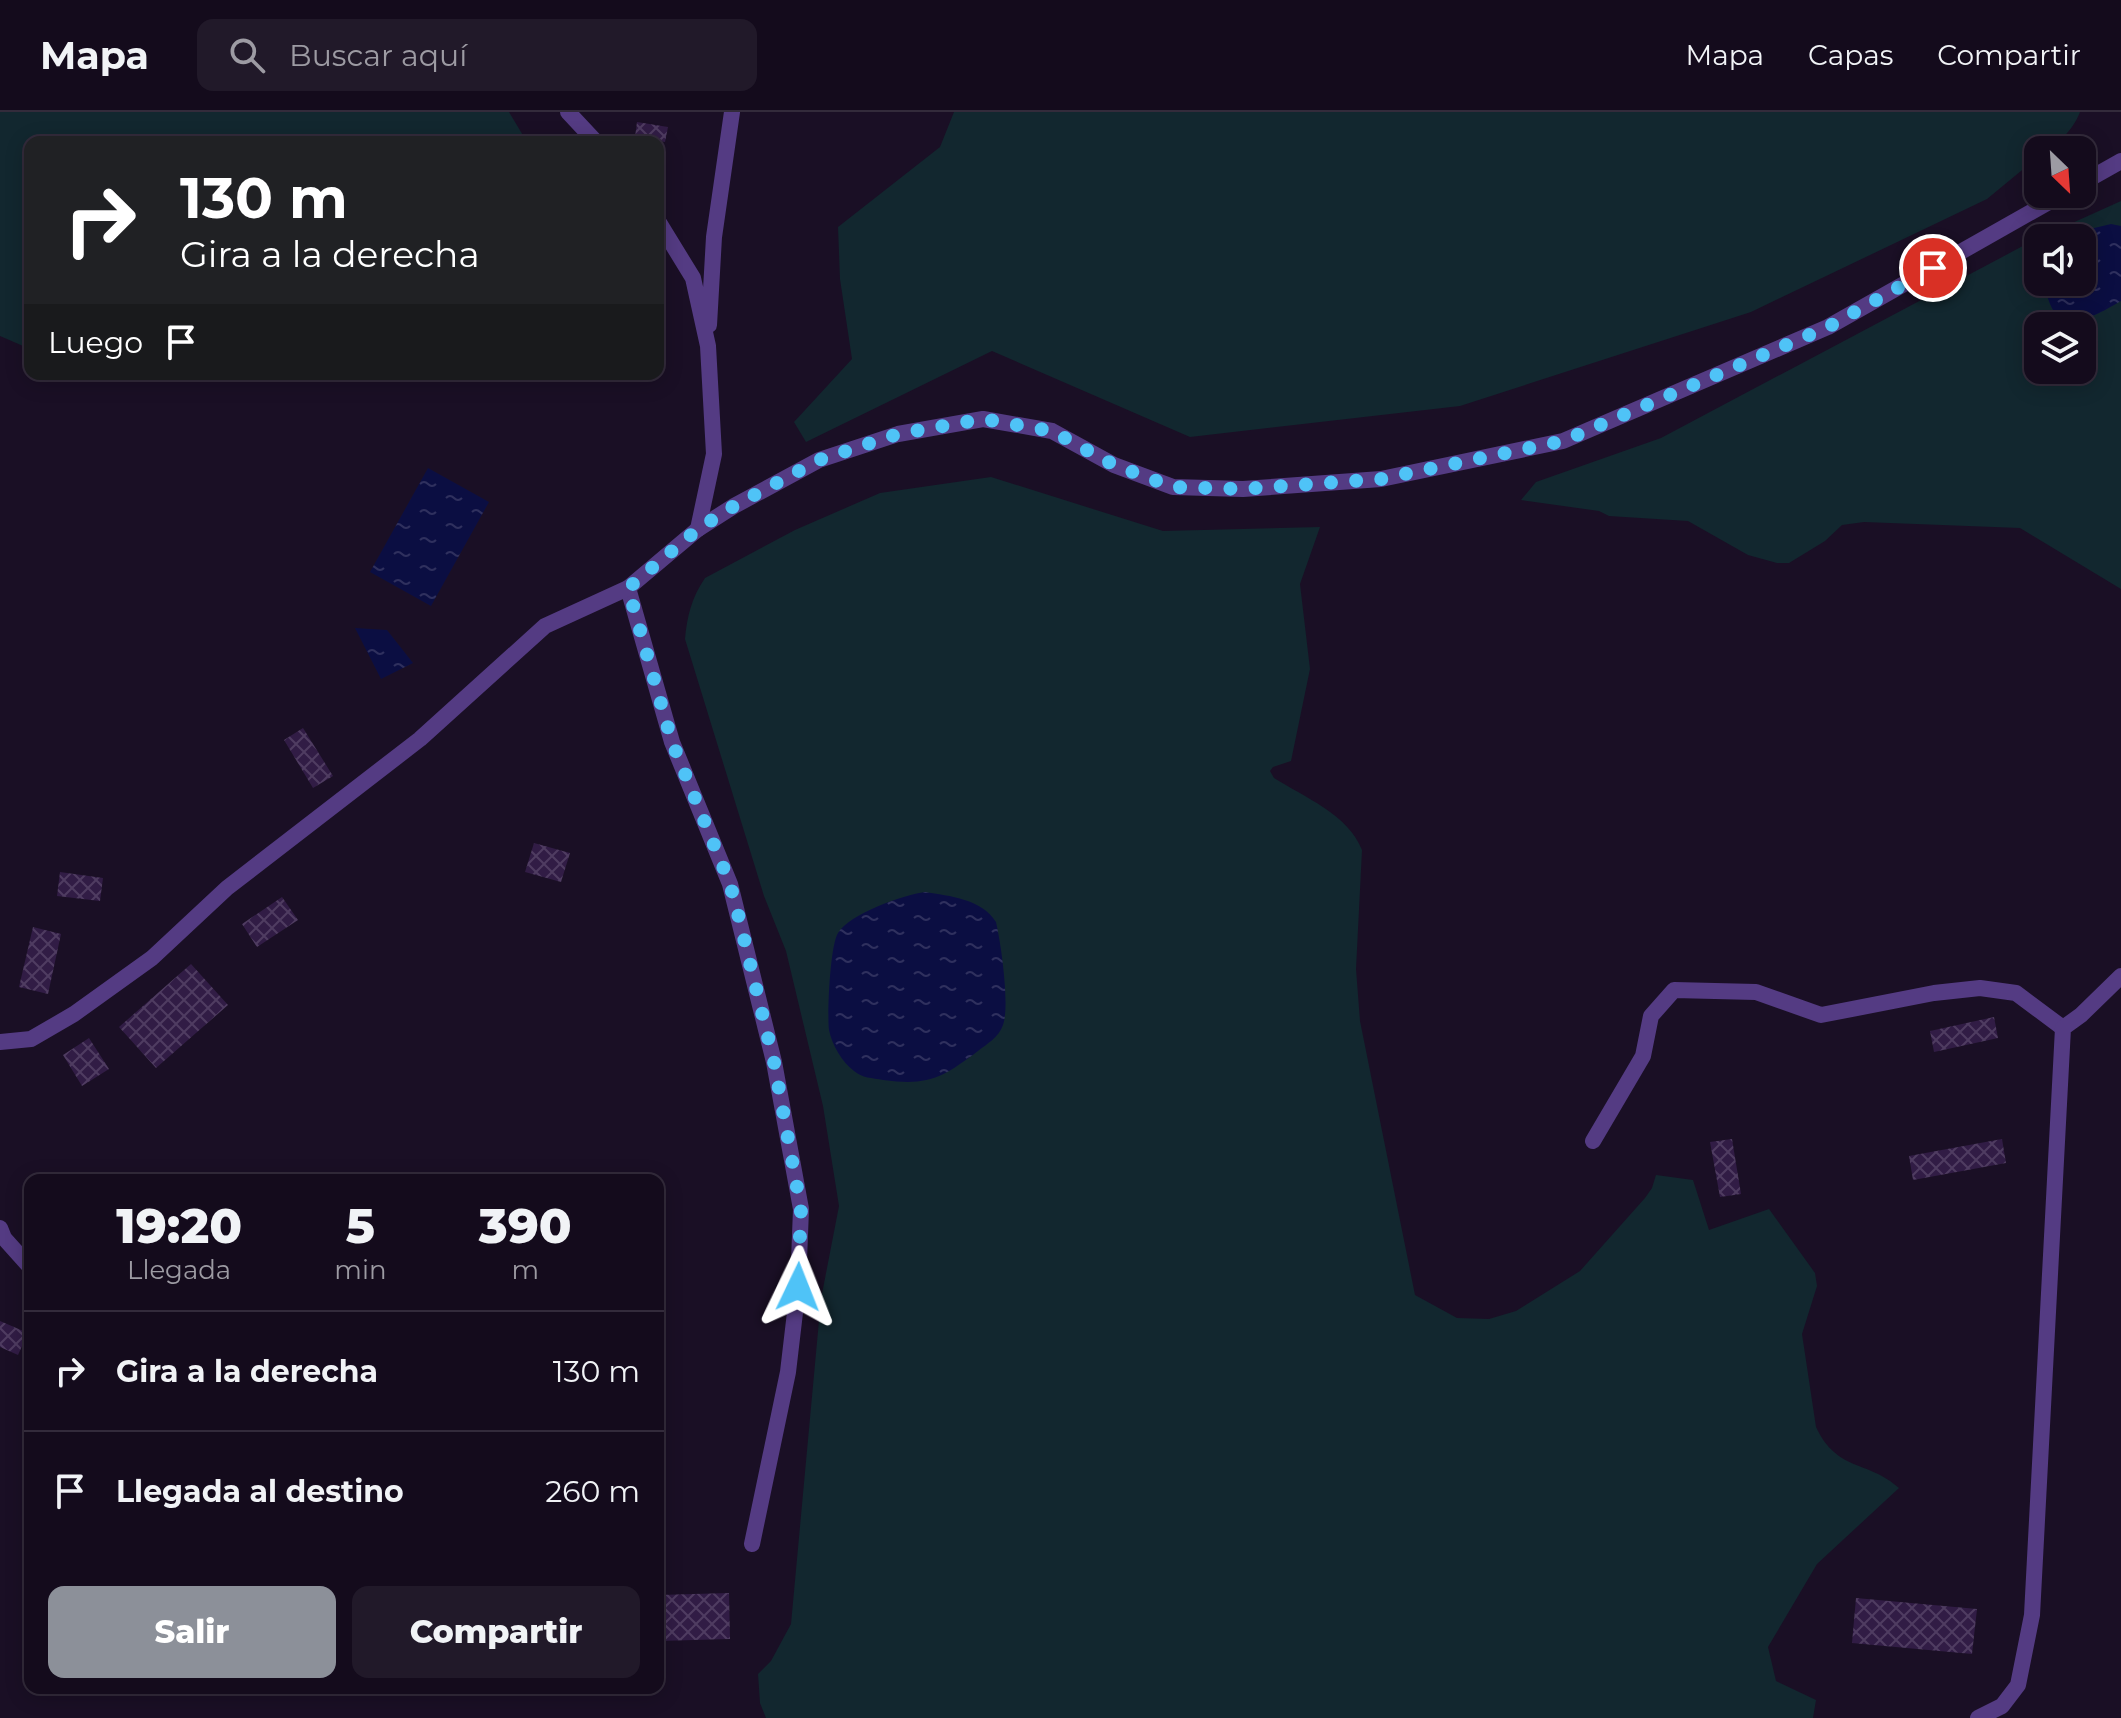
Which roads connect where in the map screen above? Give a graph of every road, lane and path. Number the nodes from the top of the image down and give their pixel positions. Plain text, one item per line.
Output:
1 (568, 112) edge
2 (732, 112) edge
3 (590, 136) edge
4 (2121, 161) edge
5 (2096, 175) edge
6 (2038, 208) edge
7 (664, 231) edge
8 (708, 346) junction
9 (698, 529) junction
10 (628, 588) junction
11 (2121, 976) edge
12 (2063, 1028) junction
13 (0, 1042) edge
14 (1593, 1141) dead end
15 (0, 1228) edge
16 (24, 1260) edge
17 (752, 1544) dead end
18 (1978, 1718) edge

1 - 3 street
2 - 8 street
4 - 5 street
6 - 9 street
7 - 8 street
8 - 9 street
9 - 10 street
10 - 13 street
10 - 17 street
11 - 12 street
12 - 14 street
12 - 18 street
15 - 16 street

